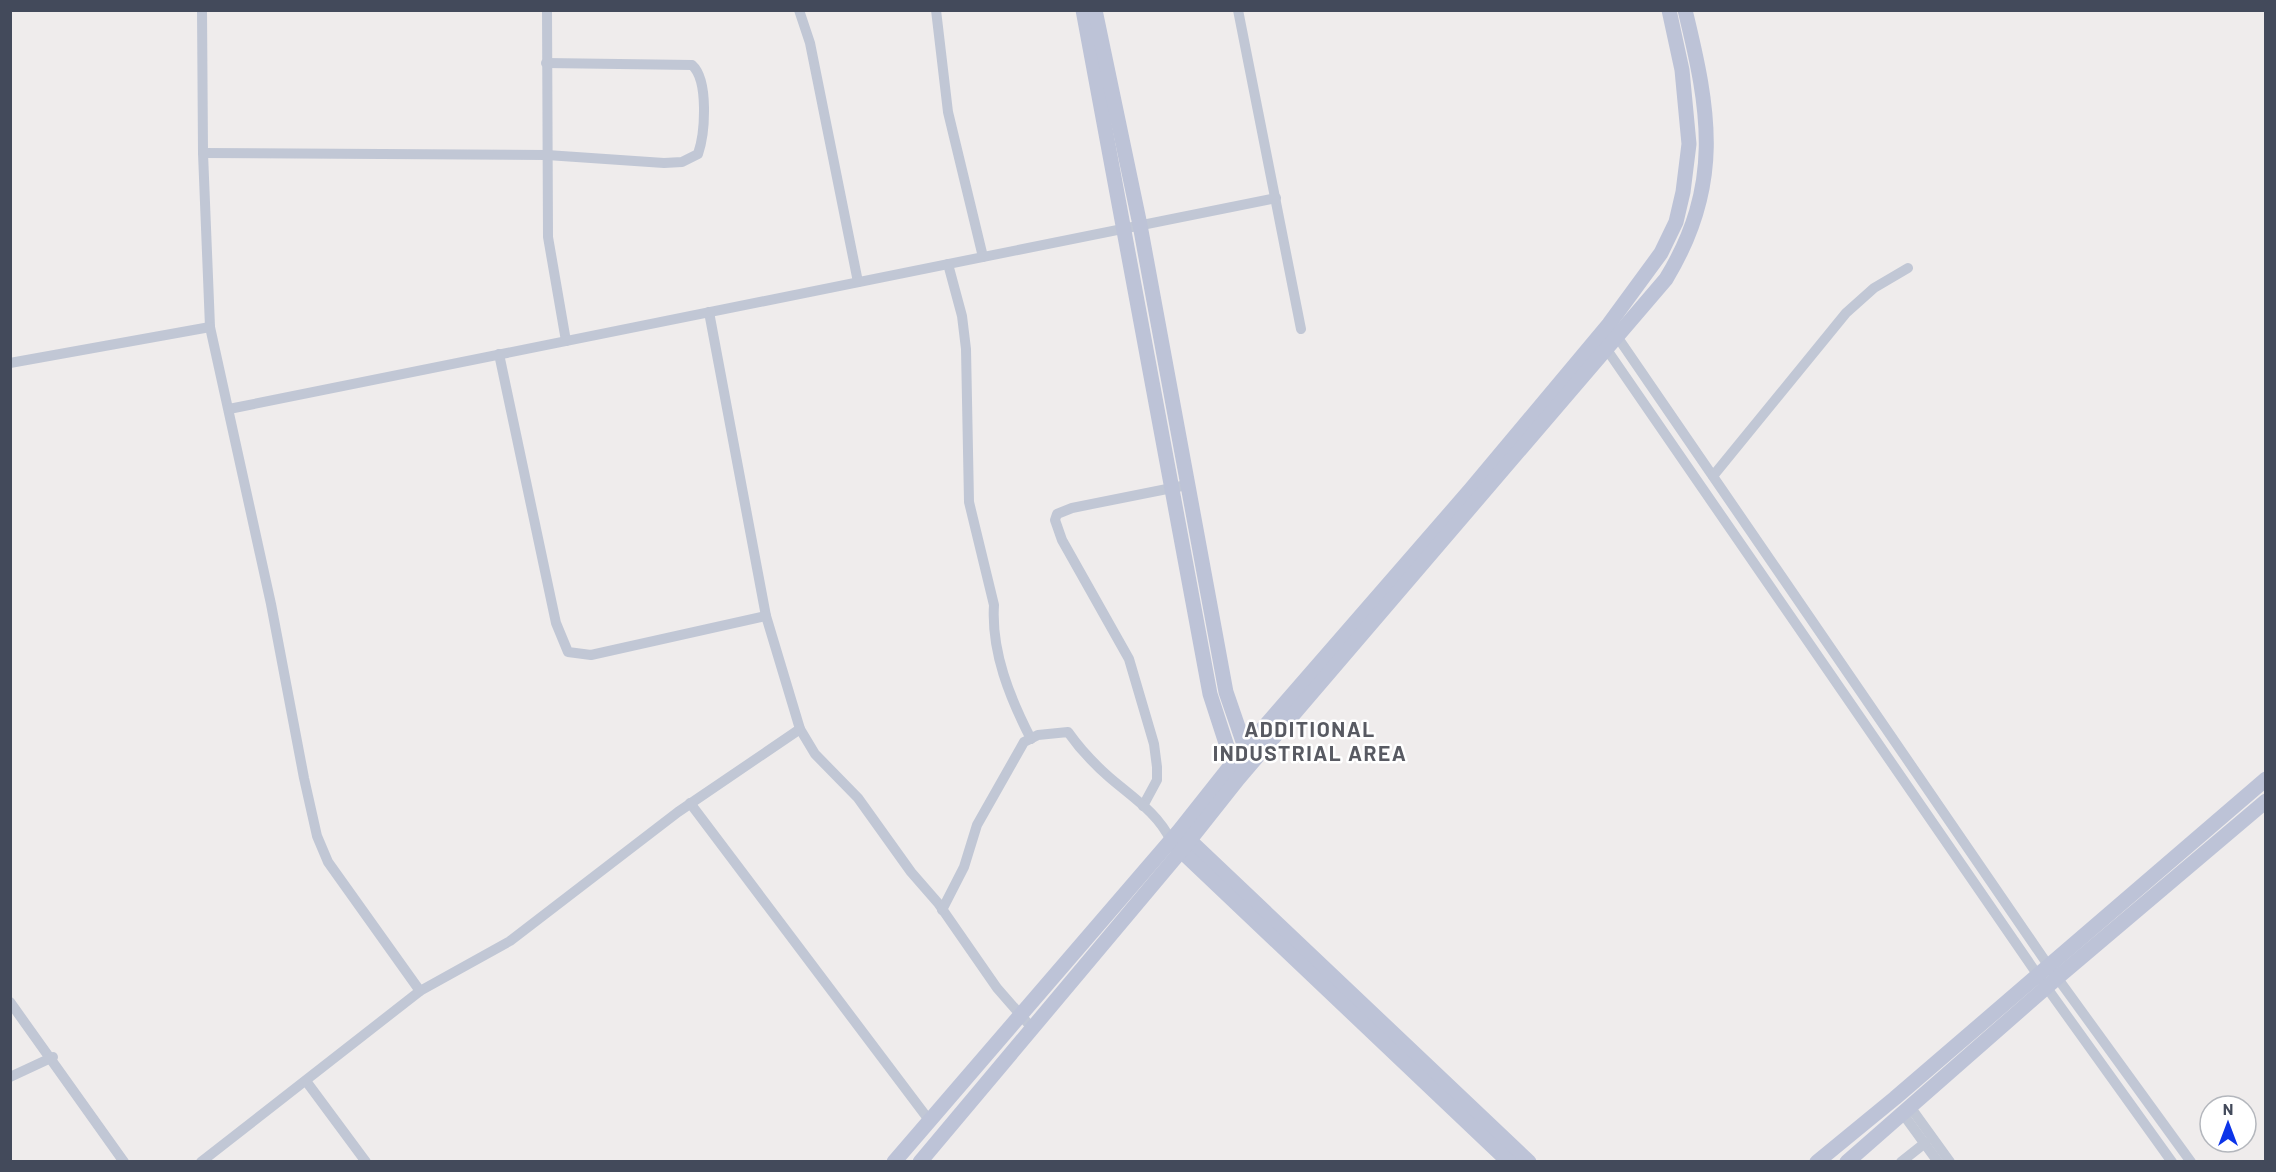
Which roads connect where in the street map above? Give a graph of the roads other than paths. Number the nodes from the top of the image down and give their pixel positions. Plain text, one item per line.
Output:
1 (202, 10) edge
2 (547, 10) edge
3 (799, 10) edge
4 (936, 10) edge
5 (1083, 10) edge
6 (1095, 10) edge
7 (1238, 10) edge
8 (1669, 10) edge
9 (1685, 10) edge
10 (546, 63) junction
11 (202, 153) junction
12 (547, 155) junction
13 (1276, 198) junction
14 (1132, 227) junction
15 (984, 257) junction
16 (948, 264) junction
17 (1908, 268) dead end
18 (858, 282) junction
19 (709, 312) junction
20 (1609, 324) junction
21 (210, 327) junction
22 (1301, 329) dead end
23 (1618, 337) junction
24 (566, 341) junction
25 (1602, 343) junction
26 (499, 354) junction
27 (10, 363) edge
28 (229, 409) junction
29 (1713, 476) junction
30 (1180, 487) junction
31 (766, 616) junction
32 (800, 729) junction
33 (1031, 739) junction
34 (1249, 757) junction
35 (1232, 764) junction
36 (1238, 779) junction
37 (2265, 779) edge
38 (2265, 801) edge
39 (690, 803) junction
40 (1143, 806) junction
41 (1947, 817) junction
42 (1935, 827) junction
43 (1180, 841) junction
44 (942, 910) junction
45 (2047, 976) junction
46 (420, 991) junction
47 (10, 1002) edge
48 (1020, 1014) junction
49 (1032, 1028) junction
50 (52, 1057) junction
51 (10, 1077) edge
52 (306, 1081) junction
53 (1907, 1111) junction
54 (929, 1120) junction
55 (1925, 1143) junction
56 (214, 1152) junction
57 (124, 1161) edge
58 (201, 1161) edge
59 (222, 1161) edge
60 (366, 1161) edge
61 (894, 1161) edge
62 (920, 1161) edge
63 (1509, 1161) edge
64 (1529, 1161) edge
65 (1817, 1161) edge
66 (1847, 1161) edge
67 (1902, 1161) edge
68 (1938, 1161) edge
69 (1950, 1161) edge
70 (2172, 1161) edge
71 (2191, 1161) edge

1 - 11 street
2 - 10 street
3 - 18 street
4 - 15 street
5 - 14 street
6 - 14 street
7 - 13 street
8 - 20 street
9 - 23 street
10 - 12 street
10 - 12 street
11 - 12 street
11 - 21 street
12 - 24 street
13 - 14 street
13 - 22 street
14 - 15 street
14 - 30 street
15 - 16 street
16 - 18 street
16 - 33 street
17 - 29 street
18 - 19 street
19 - 24 street
19 - 31 street
20 - 23 street
20 - 25 street
21 - 27 street
21 - 28 street
23 - 25 street
23 - 29 street
24 - 26 street
25 - 34 street
25 - 42 street
26 - 28 street
26 - 31 street
28 - 46 street
29 - 41 street
30 - 34 street
30 - 35 street
30 - 40 street
31 - 32 street
32 - 39 street
32 - 44 street
33 - 40 street
33 - 44 street
34 - 35 street
34 - 36 street
35 - 36 street
35 - 43 street
36 - 43 street
37 - 45 street
38 - 45 street
39 - 46 street
39 - 54 street
40 - 43 street
41 - 42 street
41 - 45 street
42 - 45 street
43 - 48 street
43 - 49 street
43 - 63 street
43 - 64 street
44 - 48 street
45 - 53 street
45 - 65 street
45 - 70 street
45 - 71 street
46 - 52 street
47 - 50 street
48 - 49 street
48 - 54 street
49 - 62 street
50 - 51 street
50 - 57 street
52 - 56 street
52 - 60 street
53 - 55 street
53 - 66 street
53 - 69 street
54 - 61 street
55 - 67 street
55 - 68 street
56 - 58 street
56 - 59 street

